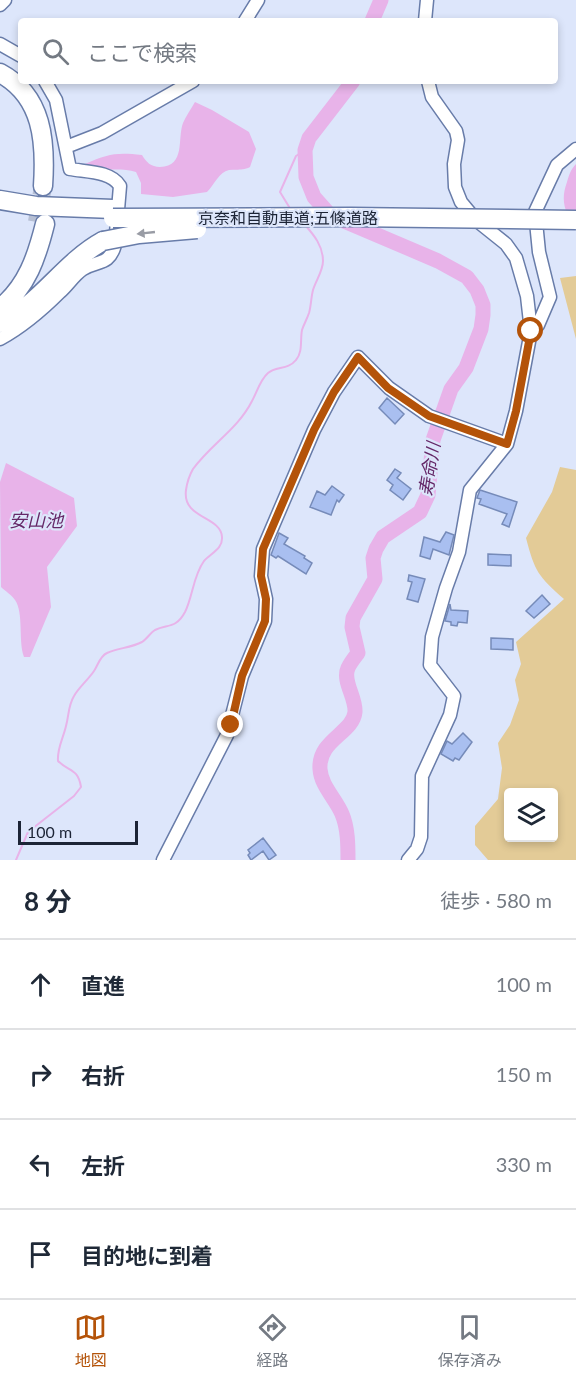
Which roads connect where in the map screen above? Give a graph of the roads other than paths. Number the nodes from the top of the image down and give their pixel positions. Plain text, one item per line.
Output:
1 (258, 0) edge
2 (427, 0) edge
3 (247, 18) edge
4 (425, 18) edge
5 (0, 44) edge
6 (18, 54) edge
7 (0, 65) edge
8 (0, 73) edge
9 (18, 77) edge
10 (25, 84) edge
11 (47, 84) edge
12 (188, 84) edge
13 (429, 84) edge
14 (66, 147) junction
15 (576, 149) edge
16 (0, 200) edge
17 (0, 213) edge
18 (113, 214) junction
19 (351, 217) junction
20 (576, 220) edge
21 (0, 301) edge
22 (0, 309) edge
23 (0, 323) edge
24 (531, 331) junction
25 (0, 339) edge
26 (507, 444) junction
27 (163, 860) edge
28 (408, 860) edge

1 - 3 street
2 - 4 street
5 - 6 street
7 - 9 highway
8 - 10 highway
11 - 14 street
12 - 14 street
13 - 24 street
14 - 25 street
15 - 24 street
16 - 18 highway
17 - 18 highway, 京奈和自動車道;五條道路
18 - 19 highway, 京奈和自動車道;五條道路, bridge
19 - 20 highway, 京奈和自動車道;五條道路, bridge
19 -> 23 highway, bridge
21 - 22 highway
24 - 26 street
26 - 27 street
26 - 28 street

